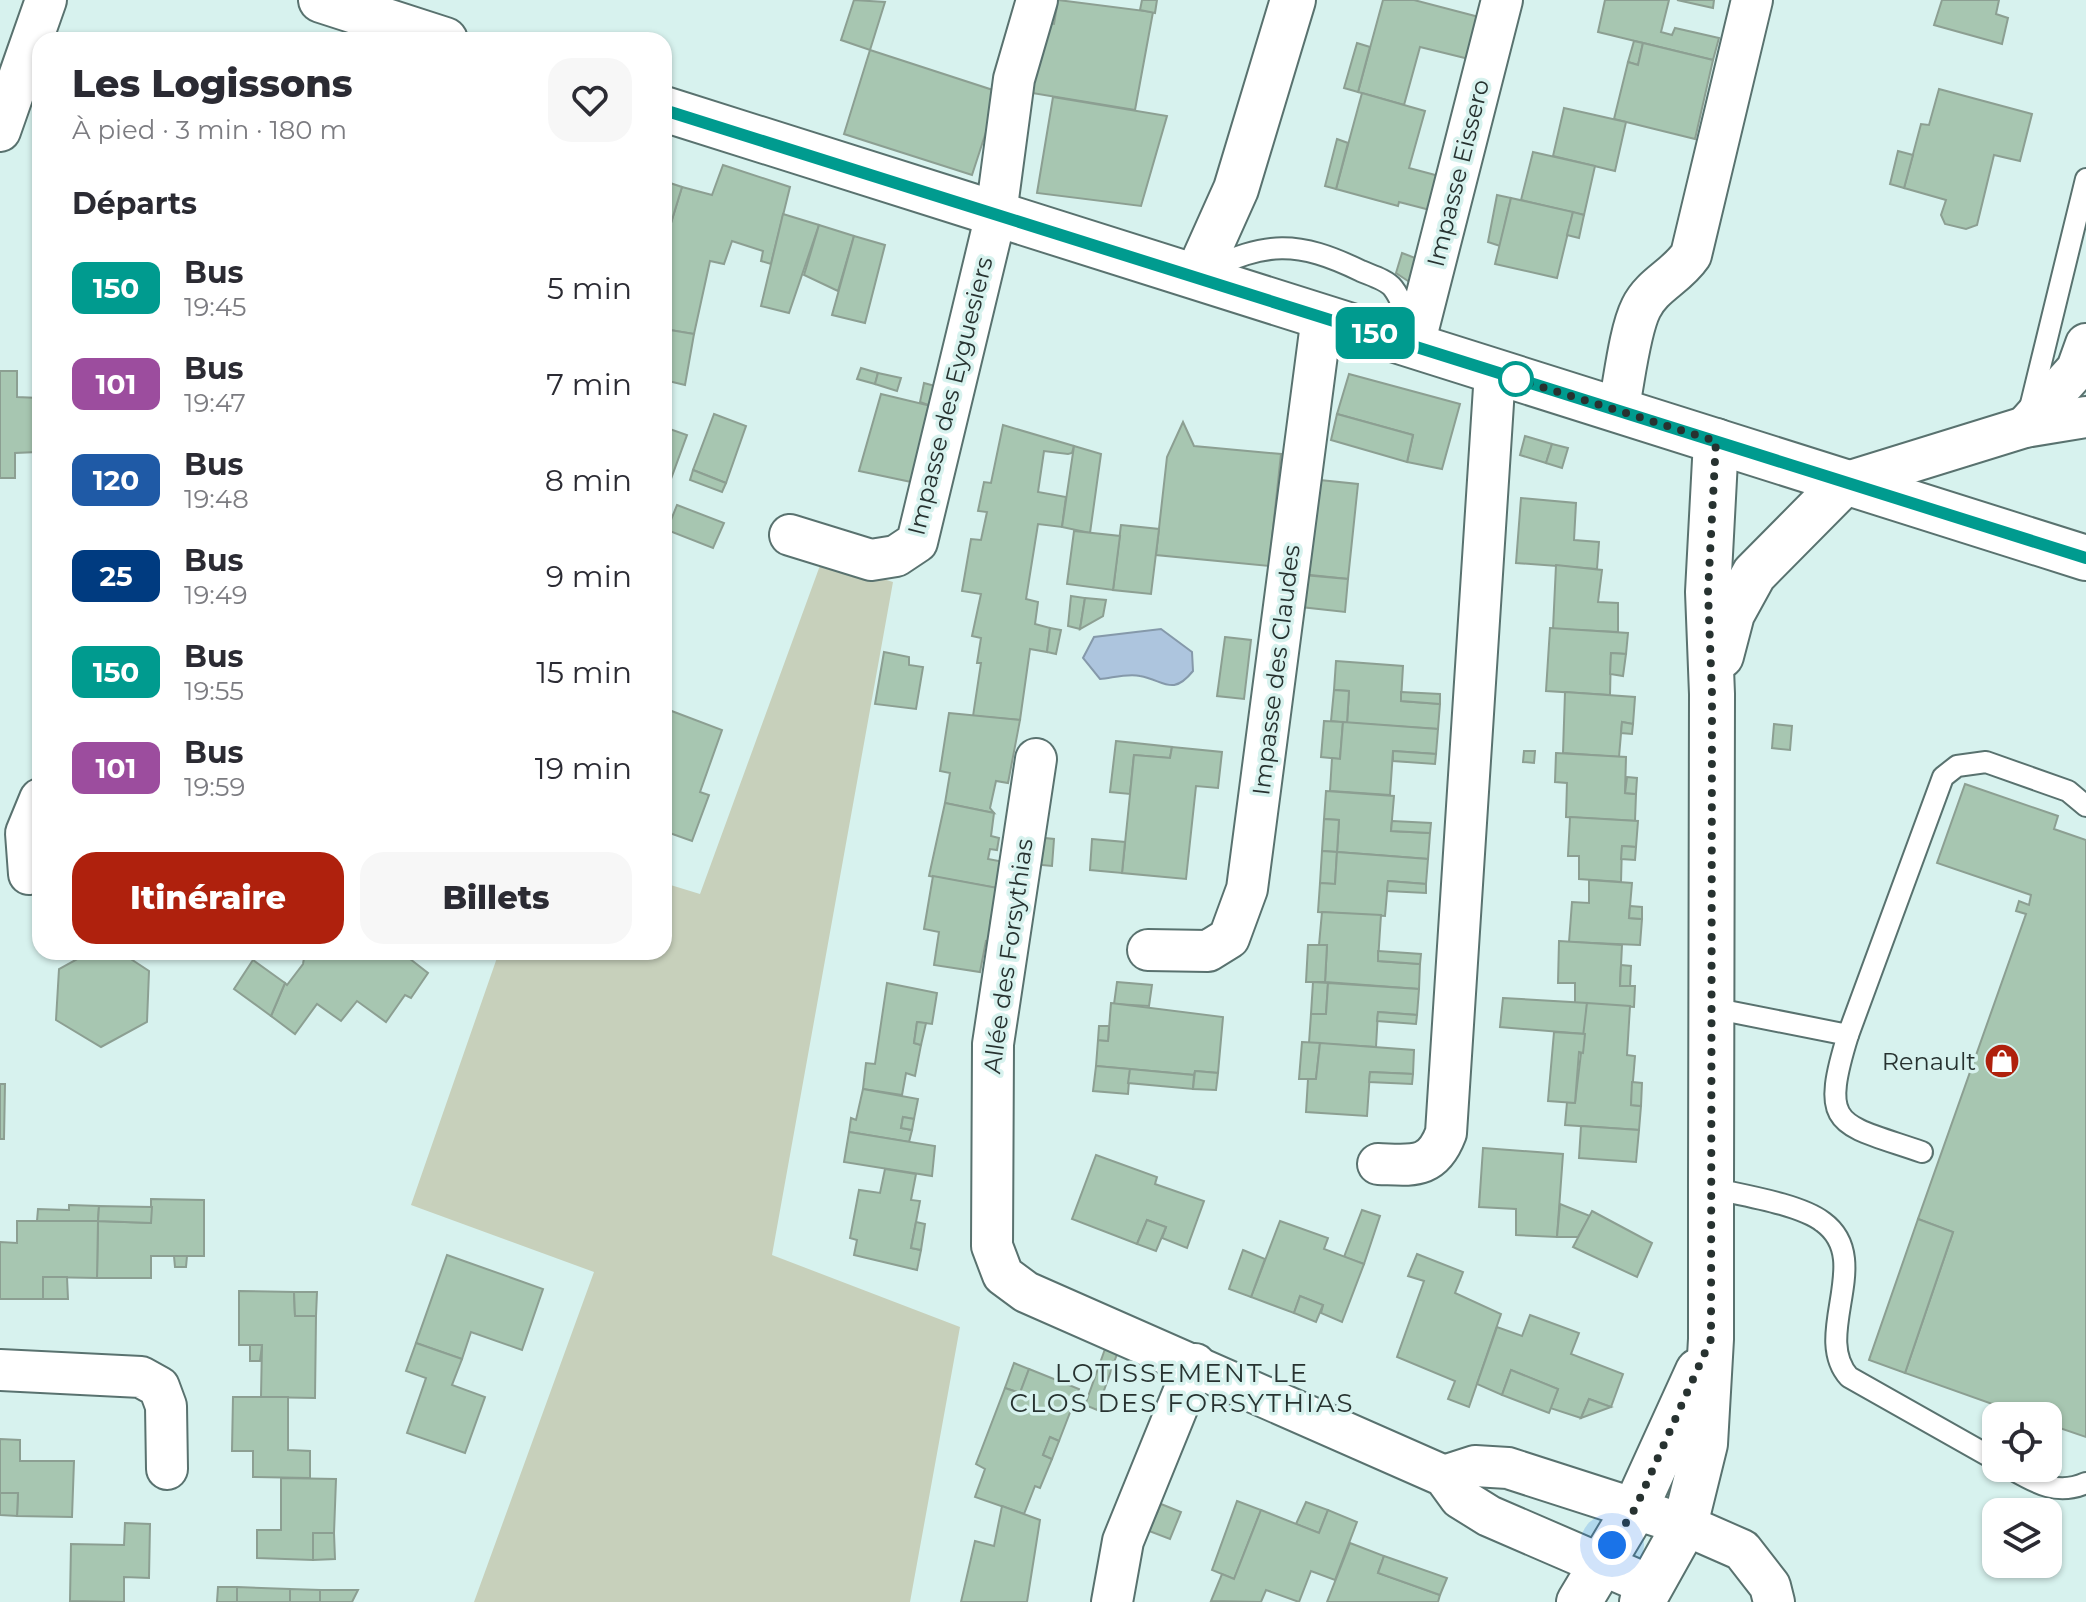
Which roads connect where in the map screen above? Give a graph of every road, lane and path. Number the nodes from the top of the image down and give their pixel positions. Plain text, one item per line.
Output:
1 (46, 0) edge
2 (321, 0) edge
3 (1037, 0) edge
4 (1293, 0) edge
5 (1502, 0) edge
6 (1752, 0) edge
7 (364, 28) edge
8 (35, 32) edge
9 (391, 32) edge
10 (32, 40) edge
11 (672, 112) edge
12 (0, 131) edge
13 (2086, 179) edge
14 (996, 214) junction
15 (1197, 276) junction
16 (1322, 316) junction
17 (2086, 344) edge
18 (1414, 345) junction
19 (1495, 372) junction
20 (1618, 411) junction
21 (2086, 417) edge
22 (2025, 427) junction
23 (1716, 441) junction
24 (1844, 483) junction
25 (790, 535) dead end
26 (2086, 558) edge
27 (1712, 694) junction
28 (1036, 759) dead end
29 (2086, 806) edge
30 (32, 818) edge
31 (23, 878) edge
32 (1148, 950) dead end
33 (1712, 1008) junction
34 (1848, 1035) junction
35 (1922, 1152) dead end
36 (1378, 1164) dead end
37 (1711, 1188) junction
38 (1711, 1339) junction
39 (1195, 1364) junction
40 (0, 1370) edge
41 (1982, 1452) edge
42 (167, 1469) dead end
43 (1444, 1476) junction
44 (2034, 1482) edge
45 (2086, 1483) edge
46 (1636, 1507) junction
47 (1685, 1525) junction
48 (1601, 1564) junction
49 (1646, 1594) edge
50 (1112, 1602) edge
51 (1579, 1602) edge
52 (1774, 1602) edge

1 - 8 street
2 - 7 street
3 - 14 street
4 - 15 street
5 - 18 street, Impasse Eissero
6 - 20 street
7 - 9 street
10 - 12 street
11 - 14 street
13 - 22 lane
14 - 15 street
14 - 25 street, Impasse des Eyguesiers
15 - 16 street
15 - 18 lane
16 - 18 street
16 - 32 street, Impasse des Claudes
17 - 22 street
18 - 19 street
19 - 20 street
19 - 36 street
20 - 23 street
21 - 22 street
22 - 24 street
23 - 24 street
23 - 27 street
24 - 26 street
24 - 27 street
27 - 33 street
28 - 39 street, Allée des Forsythias
29 - 34 lane
30 - 31 street
33 - 34 lane
33 - 37 street
34 - 35 lane
37 - 38 street
37 - 41 lane
38 - 46 street
38 - 47 street
39 - 43 street, Allée des Forsythias
39 - 50 street
40 - 42 street
43 - 46 street
43 - 48 street, Allée des Forsythias
44 - 45 lane
46 - 47 street
46 - 48 street
47 - 49 street
47 - 52 street
48 - 49 street, Allée des Forsythias
48 - 51 street

